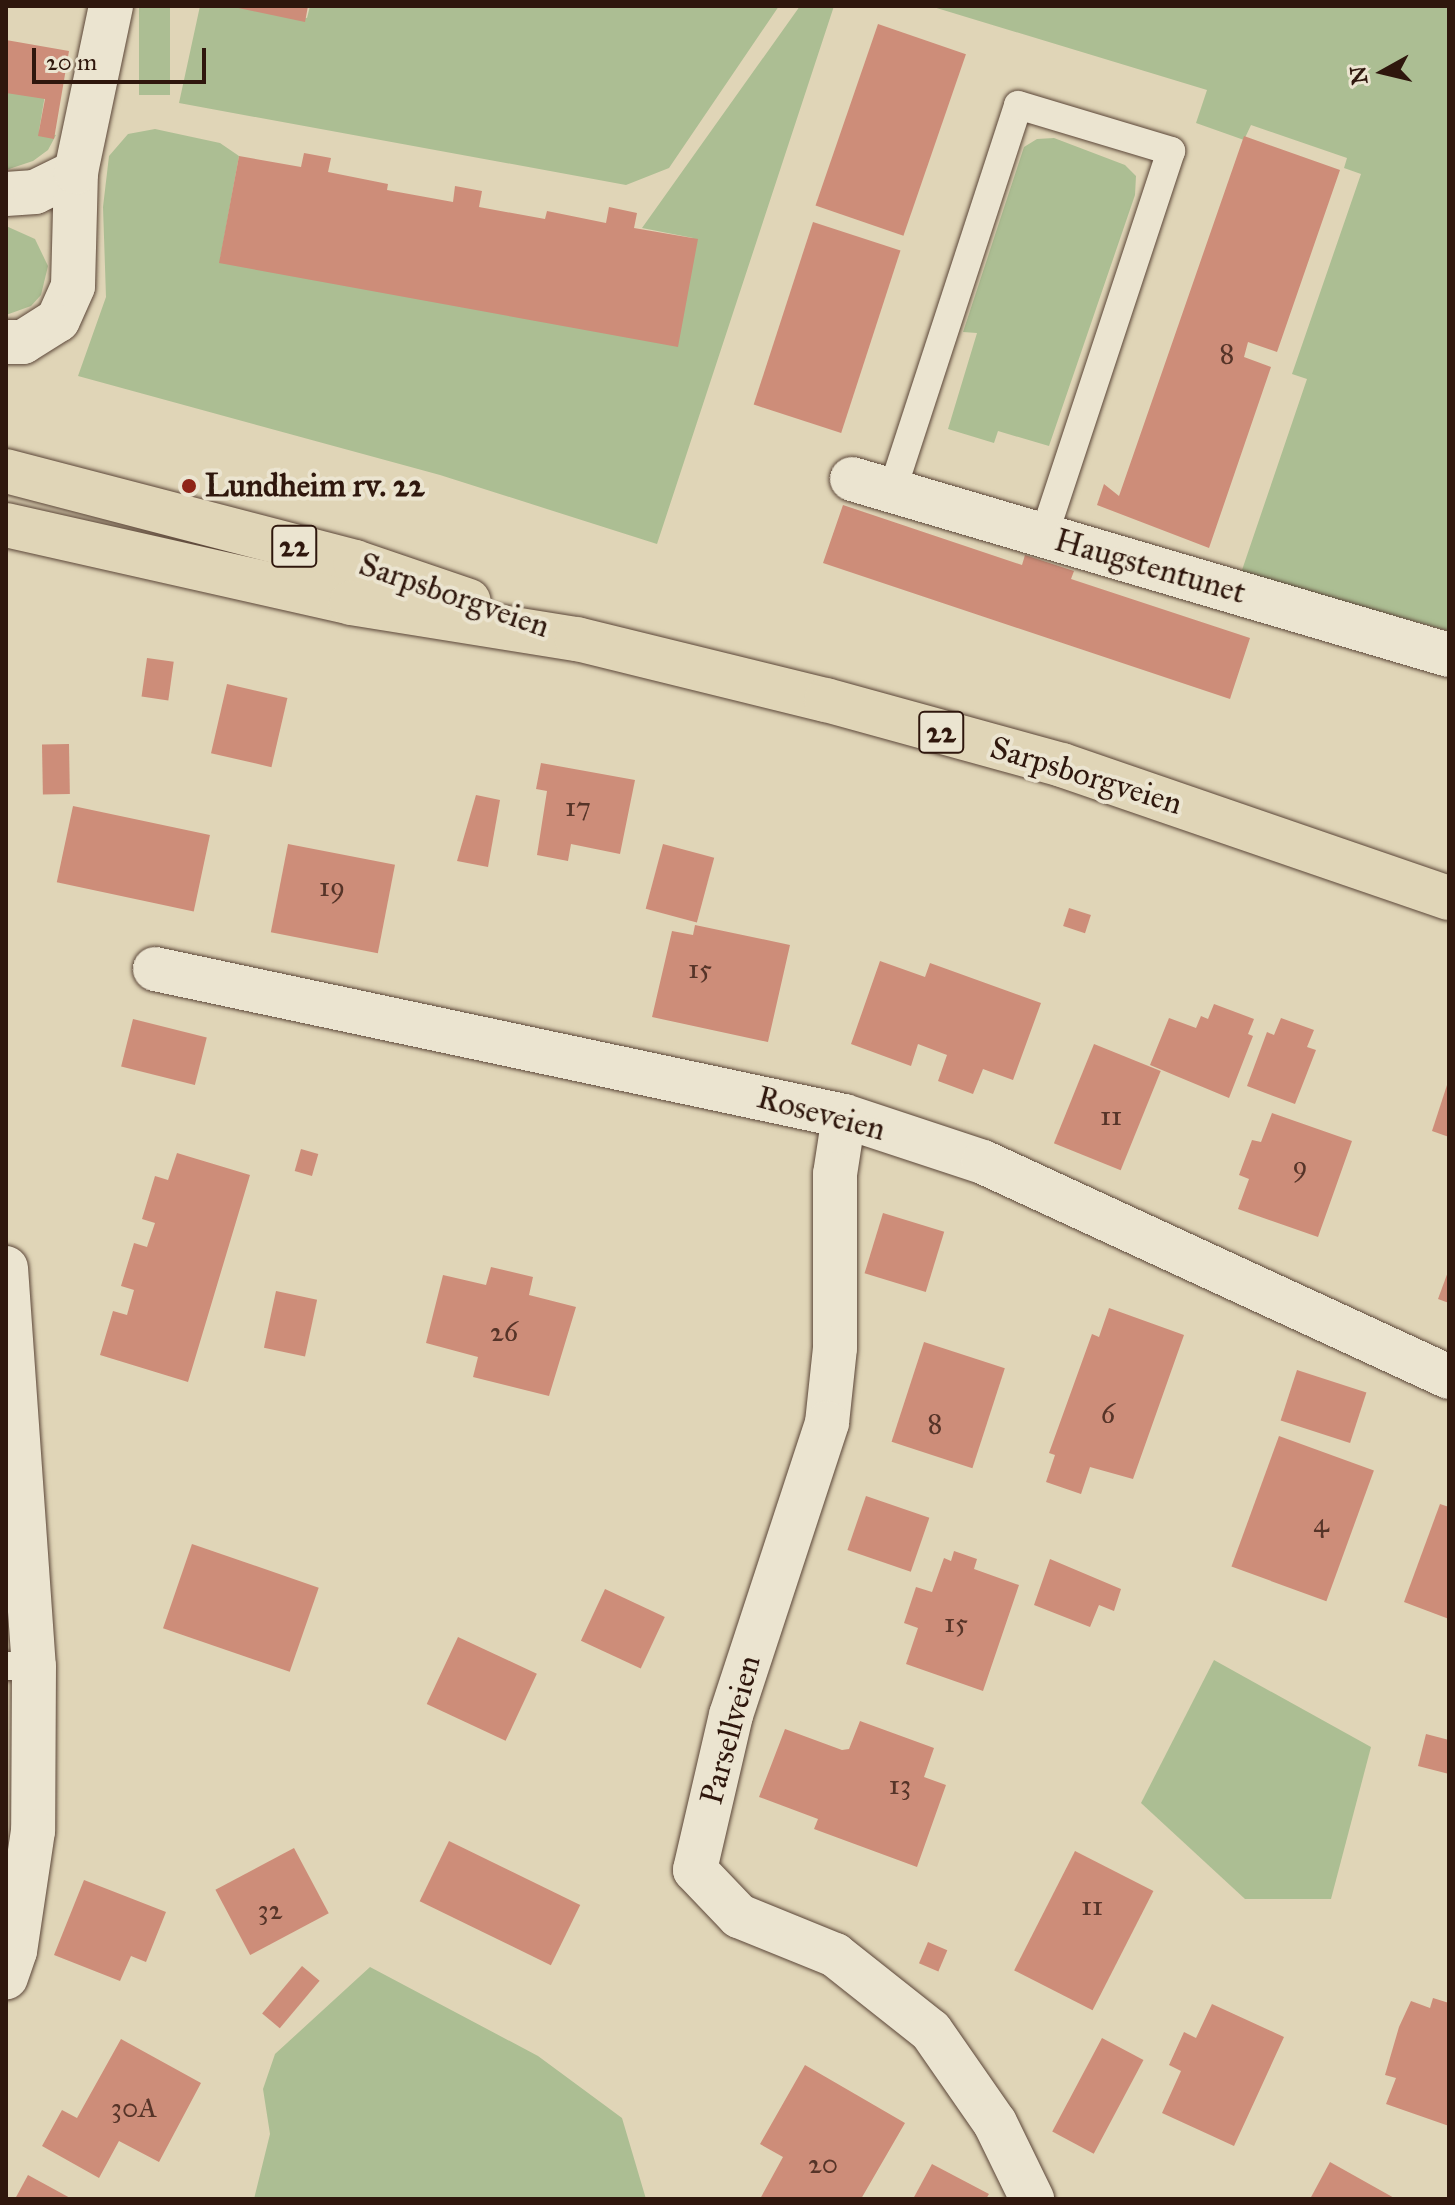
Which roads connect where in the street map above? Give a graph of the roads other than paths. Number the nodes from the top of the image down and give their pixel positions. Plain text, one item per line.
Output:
1 (111, 6) edge
2 (76, 172) junction
3 (6, 194) edge
4 (6, 342) edge
5 (6, 471) edge
6 (872, 485) joint
7 (6, 525) edge
8 (1044, 535) junction
9 (577, 639) junction
10 (1449, 655) edge
11 (1449, 898) edge
12 (155, 969) dead end
13 (844, 1116) junction
14 (6, 1268) edge
15 (1449, 1377) edge
16 (20, 1666) edge
17 (6, 1977) edge
18 (1032, 2199) edge

1 - 2 street
2 - 3 street
2 - 4 street
5 - 9 highway, Sarpsborgveien / 22
6 - 8 street, Haugstentunet
6 - 8 lane
7 - 9 highway, Sarpsborgveien / 22
8 - 10 street, Haugstentunet
9 - 11 highway, Sarpsborgveien / 22
12 - 13 street, Roseveien
13 - 15 street, Roseveien
13 - 18 street, Parsellveien
14 - 16 street
16 - 17 street

